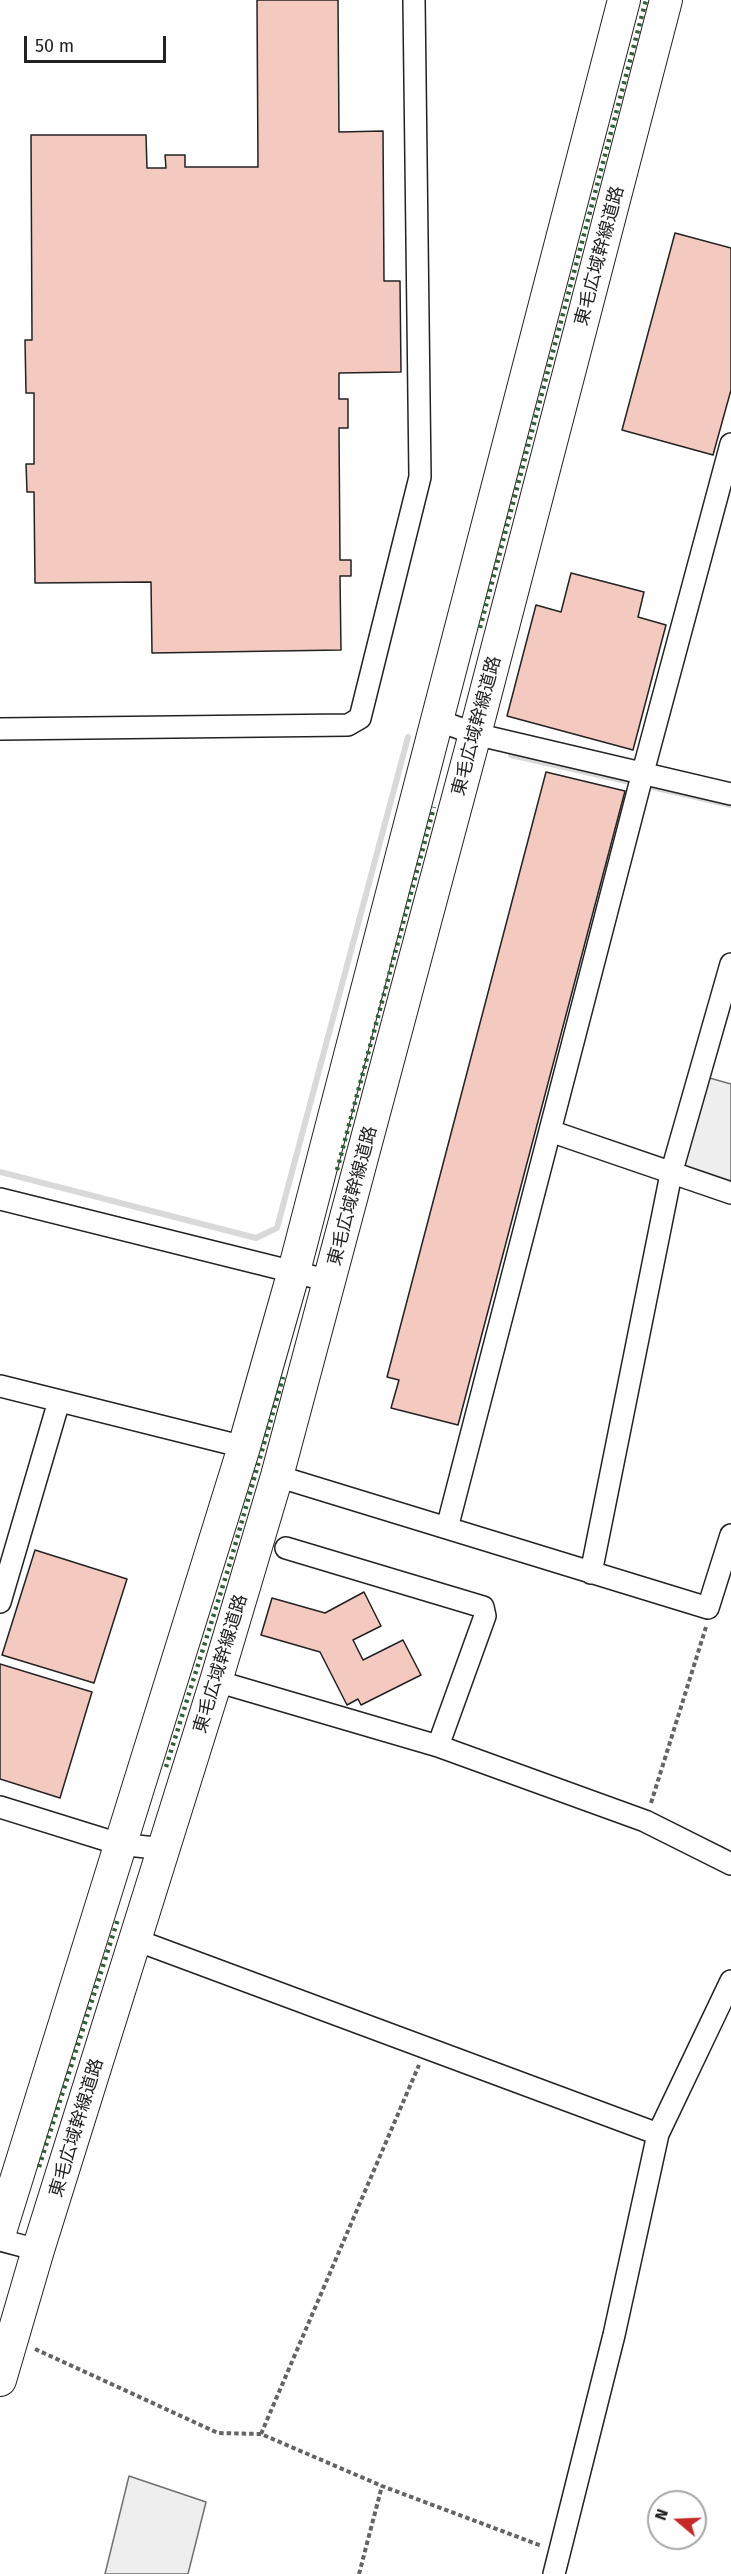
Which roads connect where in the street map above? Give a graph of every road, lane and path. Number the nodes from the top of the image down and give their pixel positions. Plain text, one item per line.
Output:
1 (414, 0) edge
2 (624, 0) edge
3 (666, 0) edge
4 (731, 444) edge
5 (437, 720) junction
6 (0, 729) edge
7 (475, 734) junction
8 (643, 772) junction
9 (731, 794) edge
10 (731, 964) edge
11 (550, 1131) junction
12 (671, 1174) junction
13 (731, 1193) edge
14 (0, 1199) edge
15 (294, 1271) junction
16 (330, 1281) junction
17 (0, 1386) edge
18 (59, 1401) junction
19 (244, 1447) junction
20 (277, 1476) junction
21 (447, 1528) junction
22 (731, 1535) edge
23 (286, 1548) dead end
24 (591, 1573) junction
25 (0, 1602) edge
26 (708, 1608) junction
27 (216, 1681) junction
28 (438, 1746) junction
29 (0, 1807) edge
30 (645, 1821) junction
31 (119, 1844) junction
32 (164, 1849) junction
33 (731, 1864) edge
34 (136, 1940) junction
35 (731, 1981) edge
36 (427, 2048) junction
37 (658, 2134) junction
38 (0, 2232) edge
39 (0, 2240) edge
40 (38, 2250) junction
41 (12, 2338) junction
42 (0, 2380) edge
43 (261, 2434) junction
44 (382, 2486) junction
45 (558, 2552) junction
46 (359, 2574) edge
47 (554, 2574) edge

1 - 6 street
2 - 5 highway, 東毛広域幹線道路
3 - 7 highway, 東毛広域幹線道路
4 - 8 street
5 - 7 street
5 - 15 highway, 東毛広域幹線道路
7 - 8 street
7 - 16 highway, 東毛広域幹線道路
8 - 9 street
8 - 11 street
10 - 12 street
11 - 12 street
11 - 21 street
12 - 13 street
12 - 24 street
14 - 15 street
15 - 16 street
15 - 19 highway, 東毛広域幹線道路
16 - 20 highway, 東毛広域幹線道路
17 - 18 street
18 - 19 street
18 - 25 street
19 - 31 highway, 東毛広域幹線道路
20 - 21 street
20 - 27 highway, 東毛広域幹線道路
21 - 24 street
22 - 26 street
23 - 28 street
24 - 26 street
26 - 30 path
27 - 28 street
27 - 32 highway, 東毛広域幹線道路
28 - 30 street
29 - 31 street
30 - 33 street
31 - 32 street
31 - 38 highway, 東毛広域幹線道路
32 - 34 highway, 東毛広域幹線道路
34 - 36 street
34 - 40 highway, 東毛広域幹線道路
35 - 37 street
36 - 37 street
36 - 43 path
37 - 45 street
39 - 40 street
40 - 41 highway, 東毛広域幹線道路
41 - 42 highway, 東毛広域幹線道路
41 - 43 path
43 - 44 path
44 - 45 path
44 - 46 path
45 - 47 street

